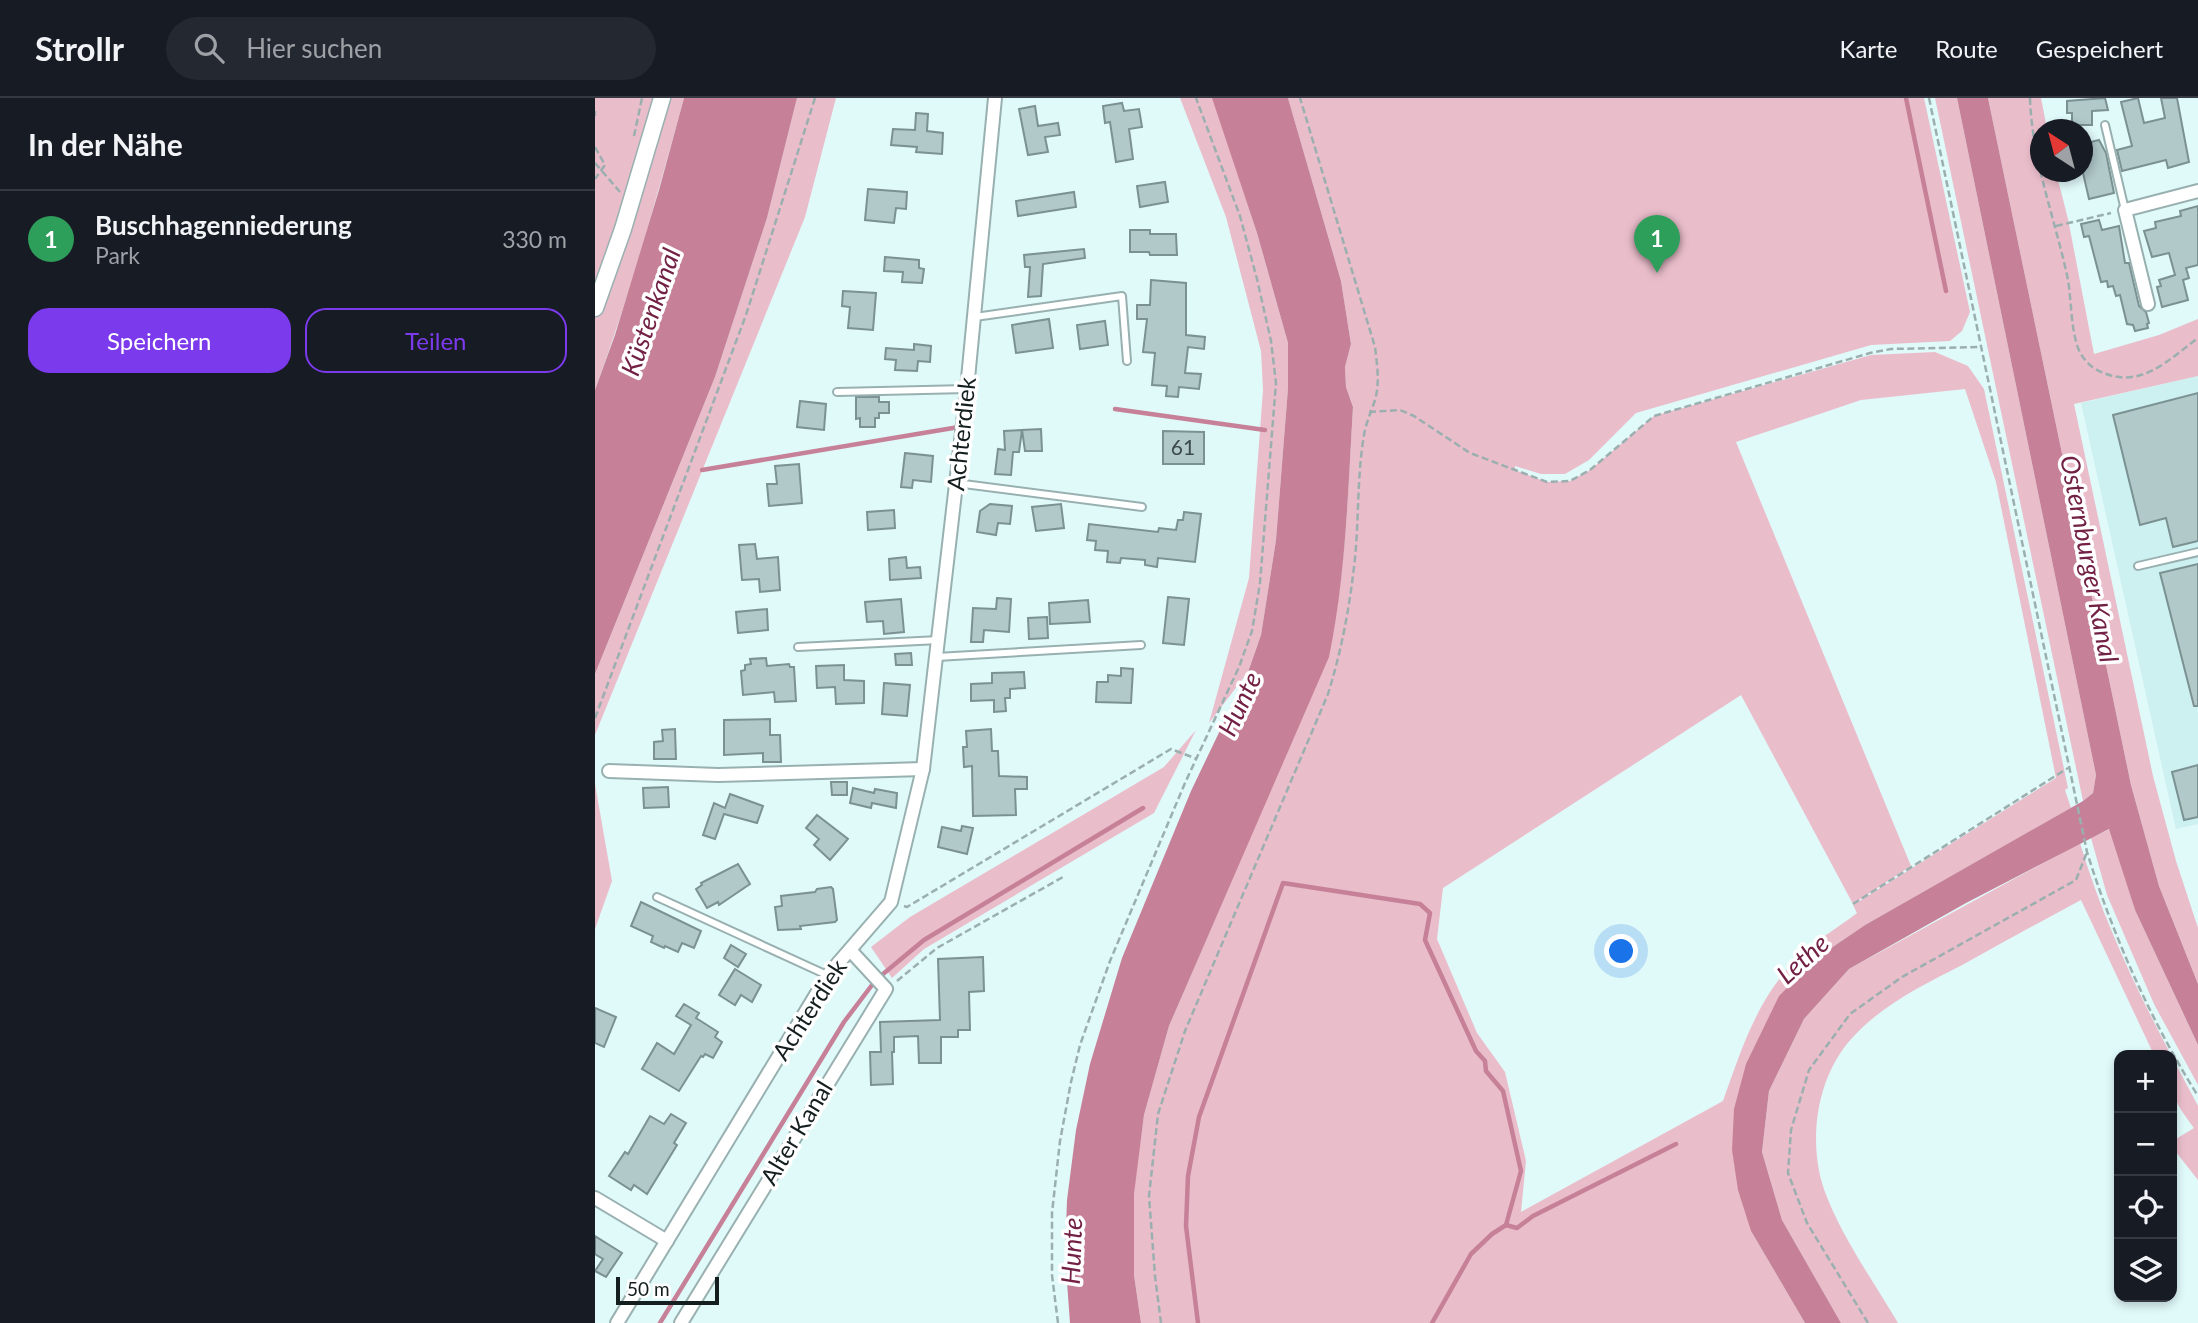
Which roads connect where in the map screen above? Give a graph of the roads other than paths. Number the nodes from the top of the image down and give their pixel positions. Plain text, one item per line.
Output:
1 (662, 98) edge
2 (995, 98) edge
3 (2105, 125) dead end
4 (2198, 191) edge
5 (2125, 210) junction
6 (2148, 304) dead end
7 (595, 308) edge
8 (975, 317) junction
9 (1127, 361) dead end
10 (967, 390) junction
11 (837, 392) dead end
12 (957, 483) junction
13 (1142, 507) dead end
14 (2198, 552) edge
15 (2138, 566) dead end
16 (940, 640) junction
17 (1142, 645) dead end
18 (798, 647) dead end
19 (937, 657) junction
20 (923, 769) junction
21 (609, 771) dead end
22 (657, 897) dead end
23 (850, 950) junction
24 (828, 975) junction
25 (595, 1198) edge
26 (667, 1241) junction
27 (617, 1323) edge
28 (681, 1323) edge

1 - 7 street
2 - 8 street, Achterdiek
3 - 5 lane
4 - 5 street
5 - 6 street
8 - 9 lane
8 - 10 street, Achterdiek
10 - 11 lane
10 - 12 street, Achterdiek
12 - 13 lane
12 - 16 street, Achterdiek
14 - 15 lane
16 - 18 lane
16 - 19 street, Achterdiek
17 - 19 lane
19 - 20 street, Achterdiek
20 - 21 street
20 - 23 street, Achterdiek
22 - 24 lane
23 - 24 street, Achterdiek
23 - 28 street, Alter Kanal
24 - 26 street, Achterdiek
25 - 26 street
26 - 27 street, Achterdiek

